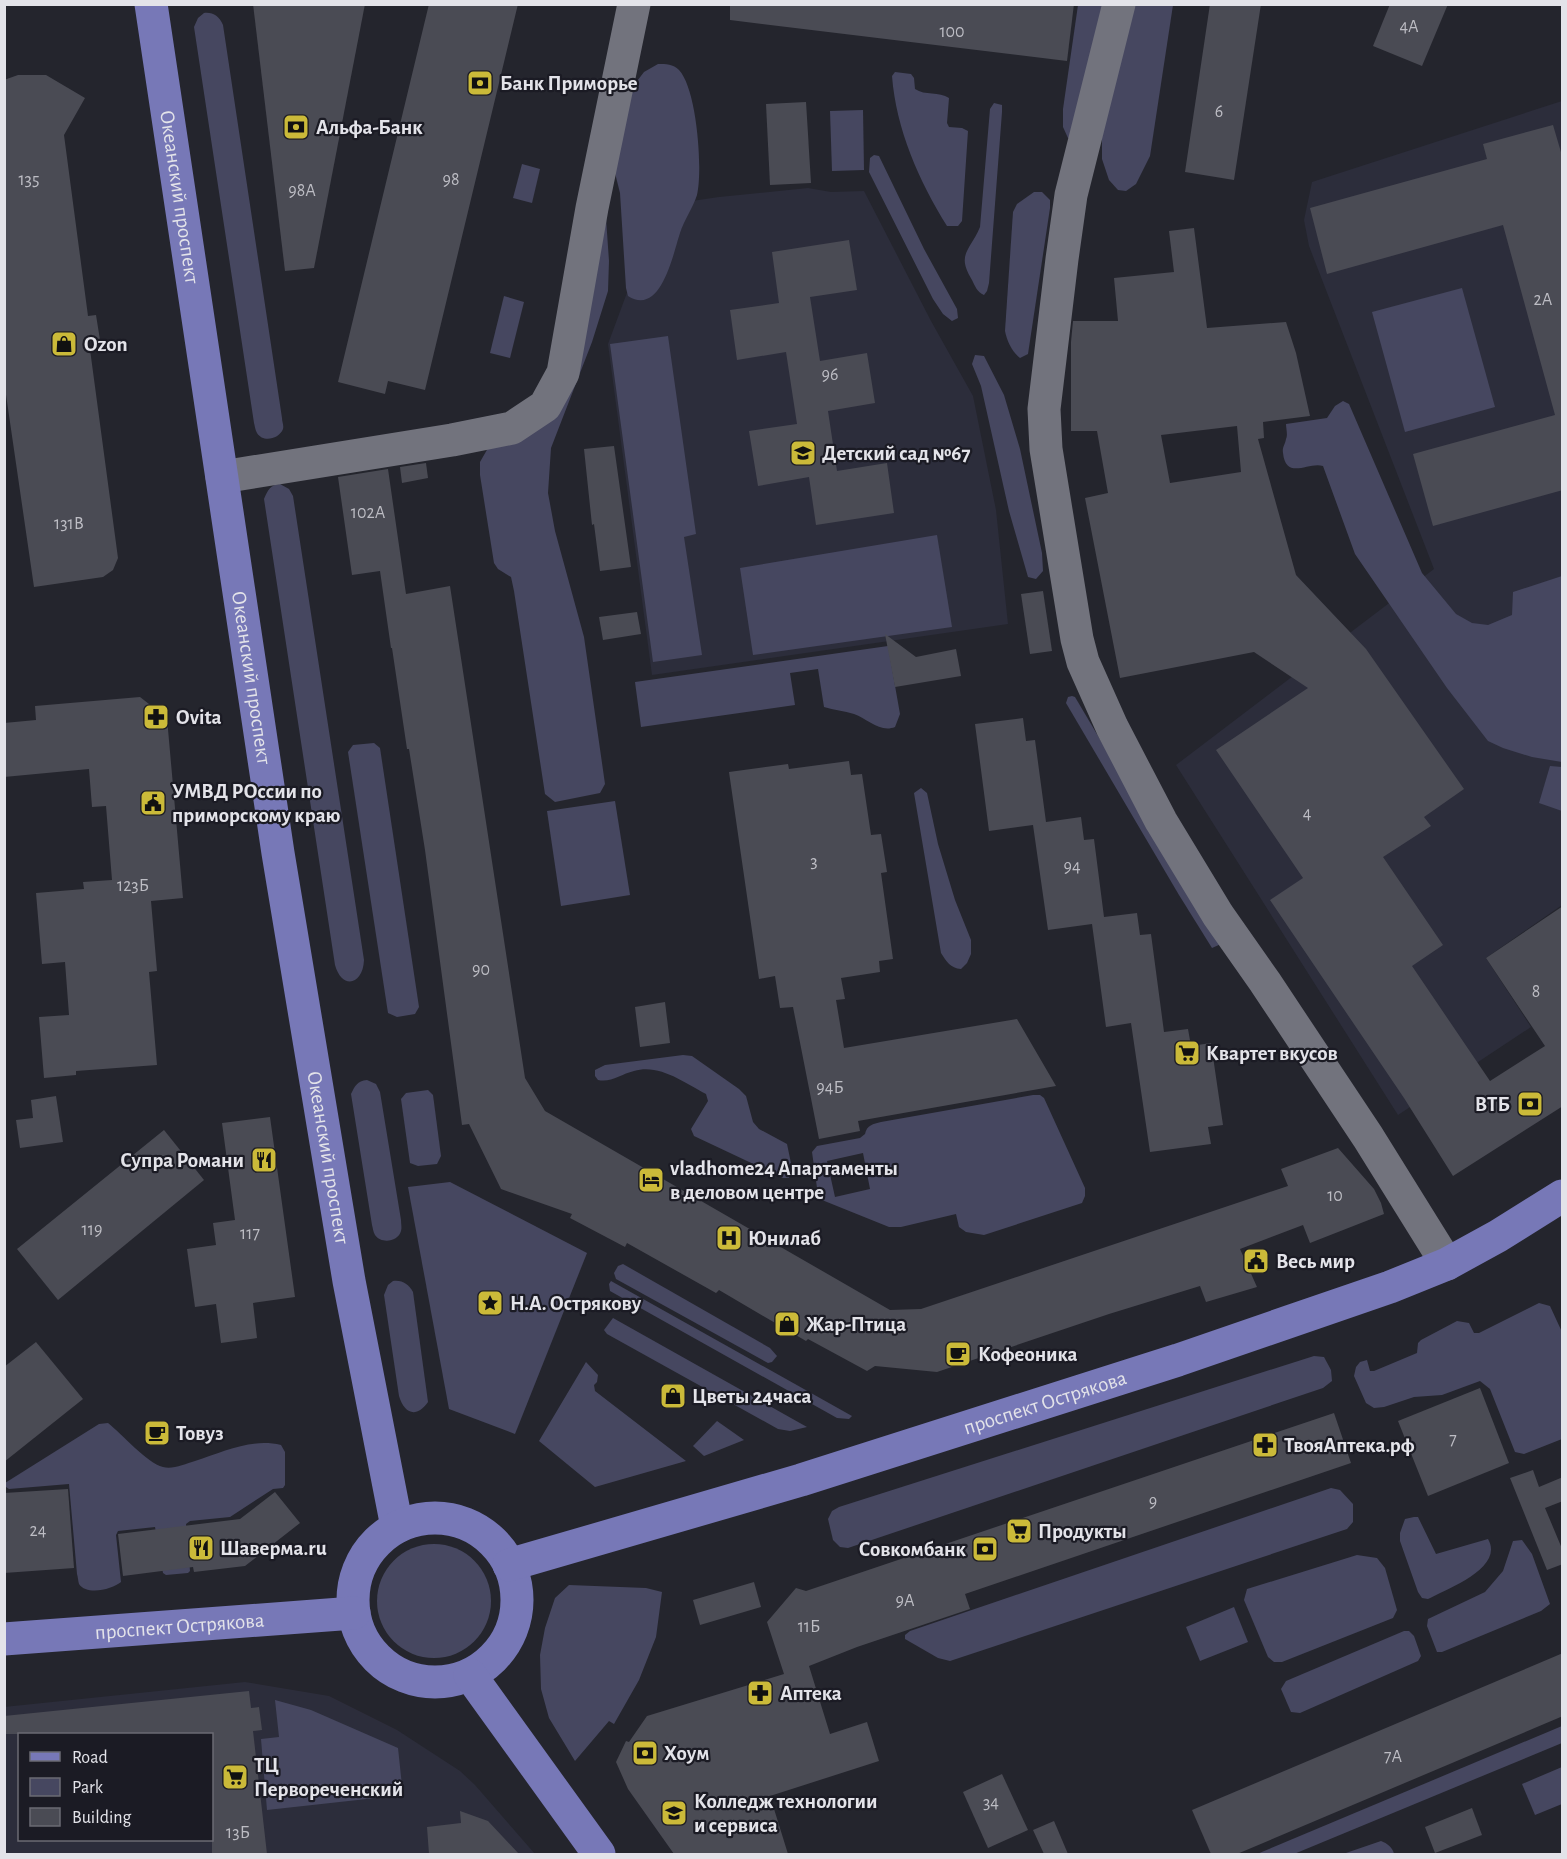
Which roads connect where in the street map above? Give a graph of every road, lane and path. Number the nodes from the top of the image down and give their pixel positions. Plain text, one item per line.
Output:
1 (151, 4) edge
2 (1119, 4) edge
3 (627, 14) edge
4 (222, 477) junction
5 (1563, 1196) edge
6 (1447, 1264) junction
7 (397, 1527) junction
8 (509, 1565) junction
9 (354, 1614) junction
10 (4, 1639) edge
11 (470, 1675) junction
12 (599, 1854) edge

1 - 4 main road, Океанский проспект
2 - 6 street
3 - 4 street
4 - 7 main road, Океанский проспект
5 - 6 main road, проспект Острякова
6 - 8 main road, проспект Острякова
7 - 8 main road
7 - 9 main road
8 - 11 main road
9 - 10 main road, проспект Острякова
9 - 11 main road
11 - 12 main road

